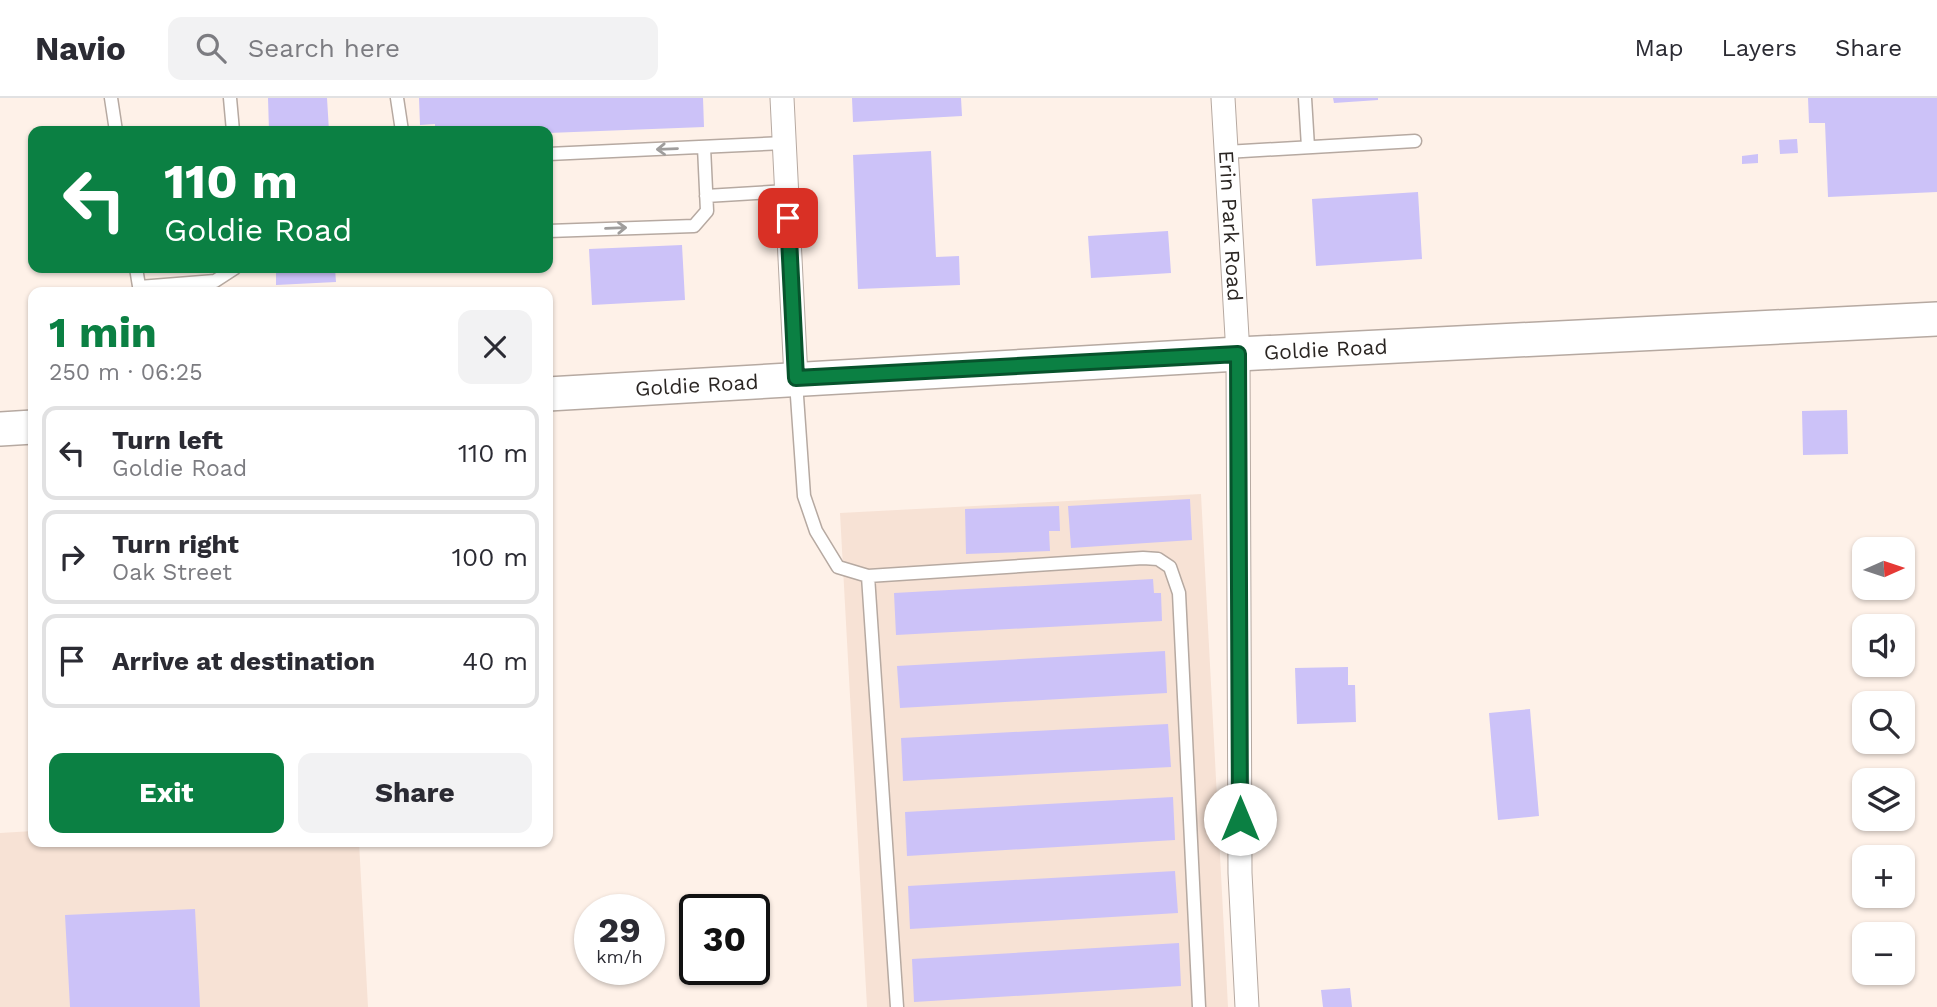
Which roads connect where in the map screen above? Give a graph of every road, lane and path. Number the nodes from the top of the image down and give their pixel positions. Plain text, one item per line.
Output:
1 (111, 98) edge
2 (230, 98) edge
3 (397, 98) edge
4 (782, 98) edge
5 (1223, 98) edge
6 (1305, 98) edge
7 (115, 126) edge
8 (233, 126) edge
9 (401, 126) edge
10 (1415, 141) dead end
11 (784, 143) junction
12 (704, 147) junction
13 (1308, 147) junction
14 (1226, 152) junction
15 (553, 154) edge
16 (786, 191) junction
17 (706, 196) junction
18 (553, 231) edge
19 (227, 273) edge
20 (158, 287) edge
21 (1937, 319) edge
22 (1238, 354) junction
23 (796, 378) junction
24 (553, 394) edge
25 (28, 427) edge
26 (0, 429) edge
27 (869, 576) junction
28 (897, 1007) edge
29 (1199, 1007) edge
30 (1247, 1007) edge

1 - 7 lane
2 - 8 lane
3 - 9 lane
4 - 11 street
5 - 14 street, Erin Park Road
6 - 13 lane
10 - 13 lane
11 - 12 lane
11 - 16 street
12 -> 15 lane
12 - 17 lane
13 - 14 lane
14 - 22 street, Erin Park Road
16 - 17 lane
16 - 23 street
18 -> 17 lane
19 - 20 lane
21 - 22 street, Goldie Road
22 - 23 street, Goldie Road
22 - 30 street, Erin Park Road
23 - 24 street, Goldie Road
23 - 27 lane
25 - 26 street
27 - 28 lane
27 - 29 lane

